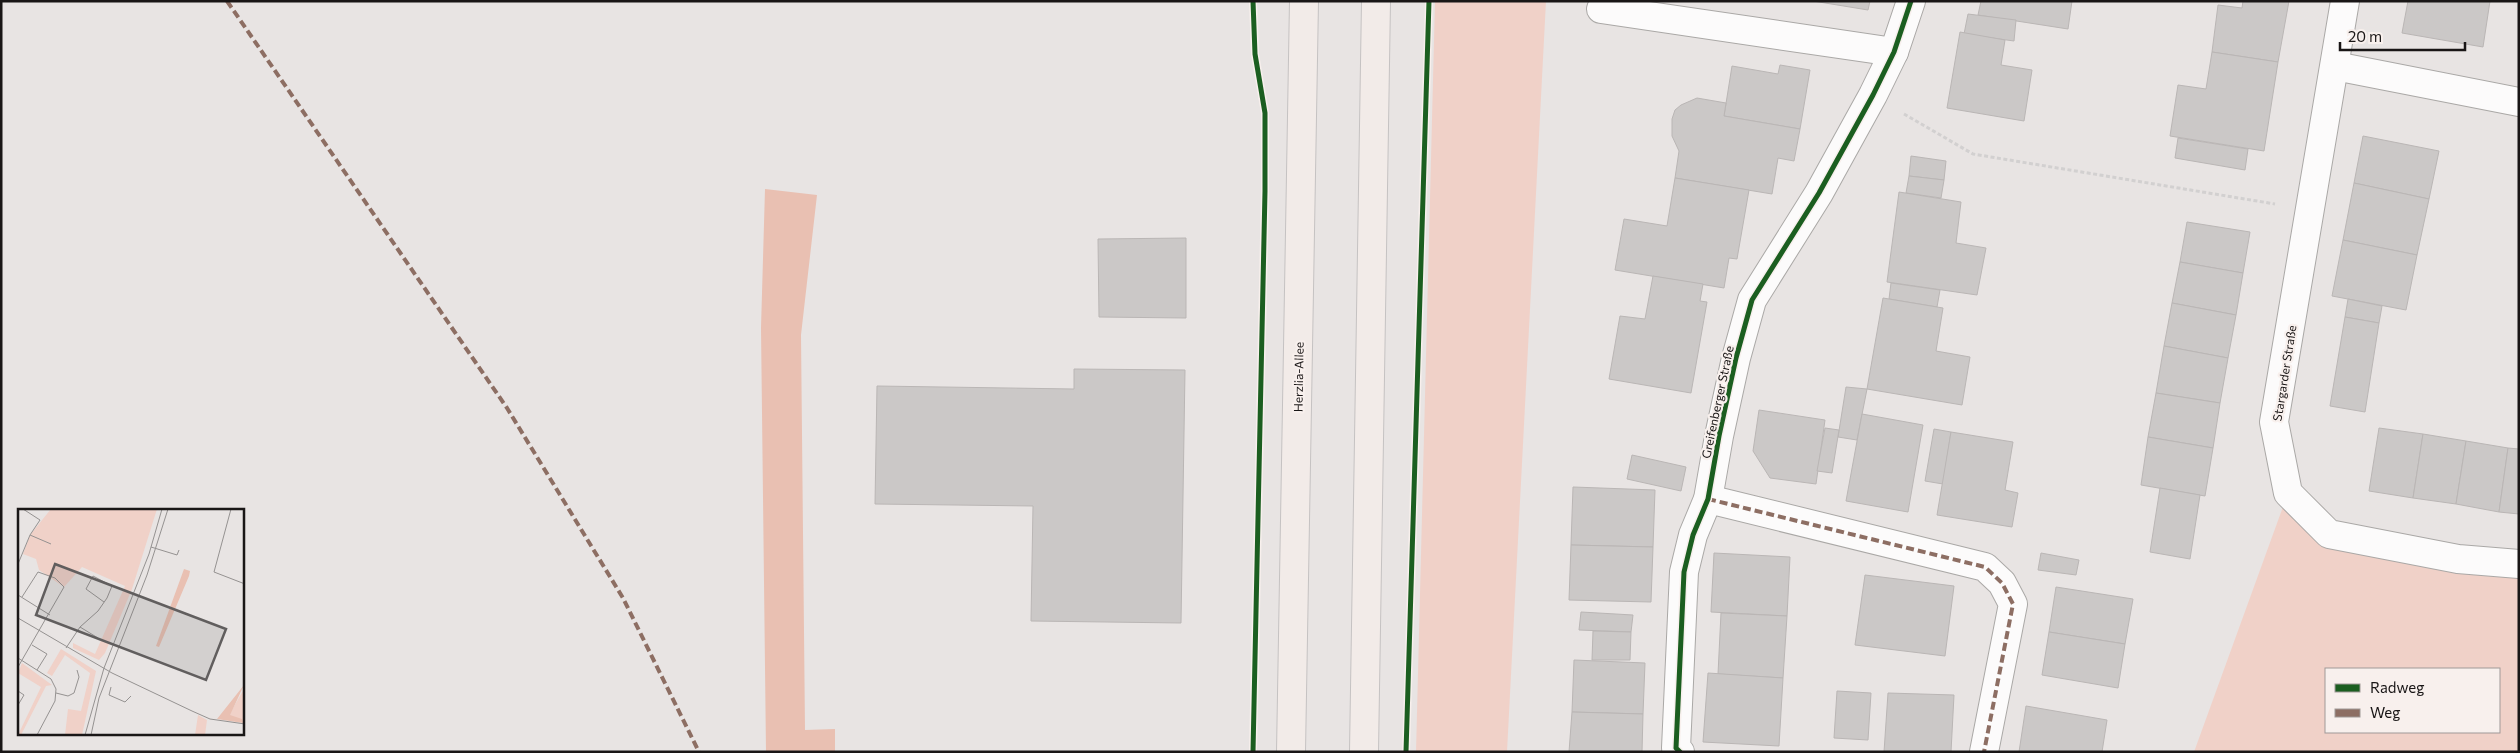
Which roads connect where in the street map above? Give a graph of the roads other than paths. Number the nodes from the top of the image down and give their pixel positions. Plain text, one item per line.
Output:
1 (1304, 1) edge
2 (1376, 1) edge
3 (1911, 1) edge
4 (2345, 1) edge
5 (1601, 9) dead end
6 (1894, 52) junction
7 (2335, 66) junction
8 (2519, 102) edge
9 (1708, 499) junction
10 (2519, 564) edge
11 (1291, 752) edge
12 (1364, 752) edge
13 (1680, 752) edge
14 (1984, 752) edge

1 - 11 main road, Herzlia-Allee
2 - 12 main road
3 - 6 street, Greifenberger Straße
4 - 7 street, Stargarder Straße
5 - 6 street
6 - 9 street, Greifenberger Straße
7 - 8 street
7 - 10 street, Stargarder Straße
9 - 13 street, Greifenberger Straße
9 - 14 street

